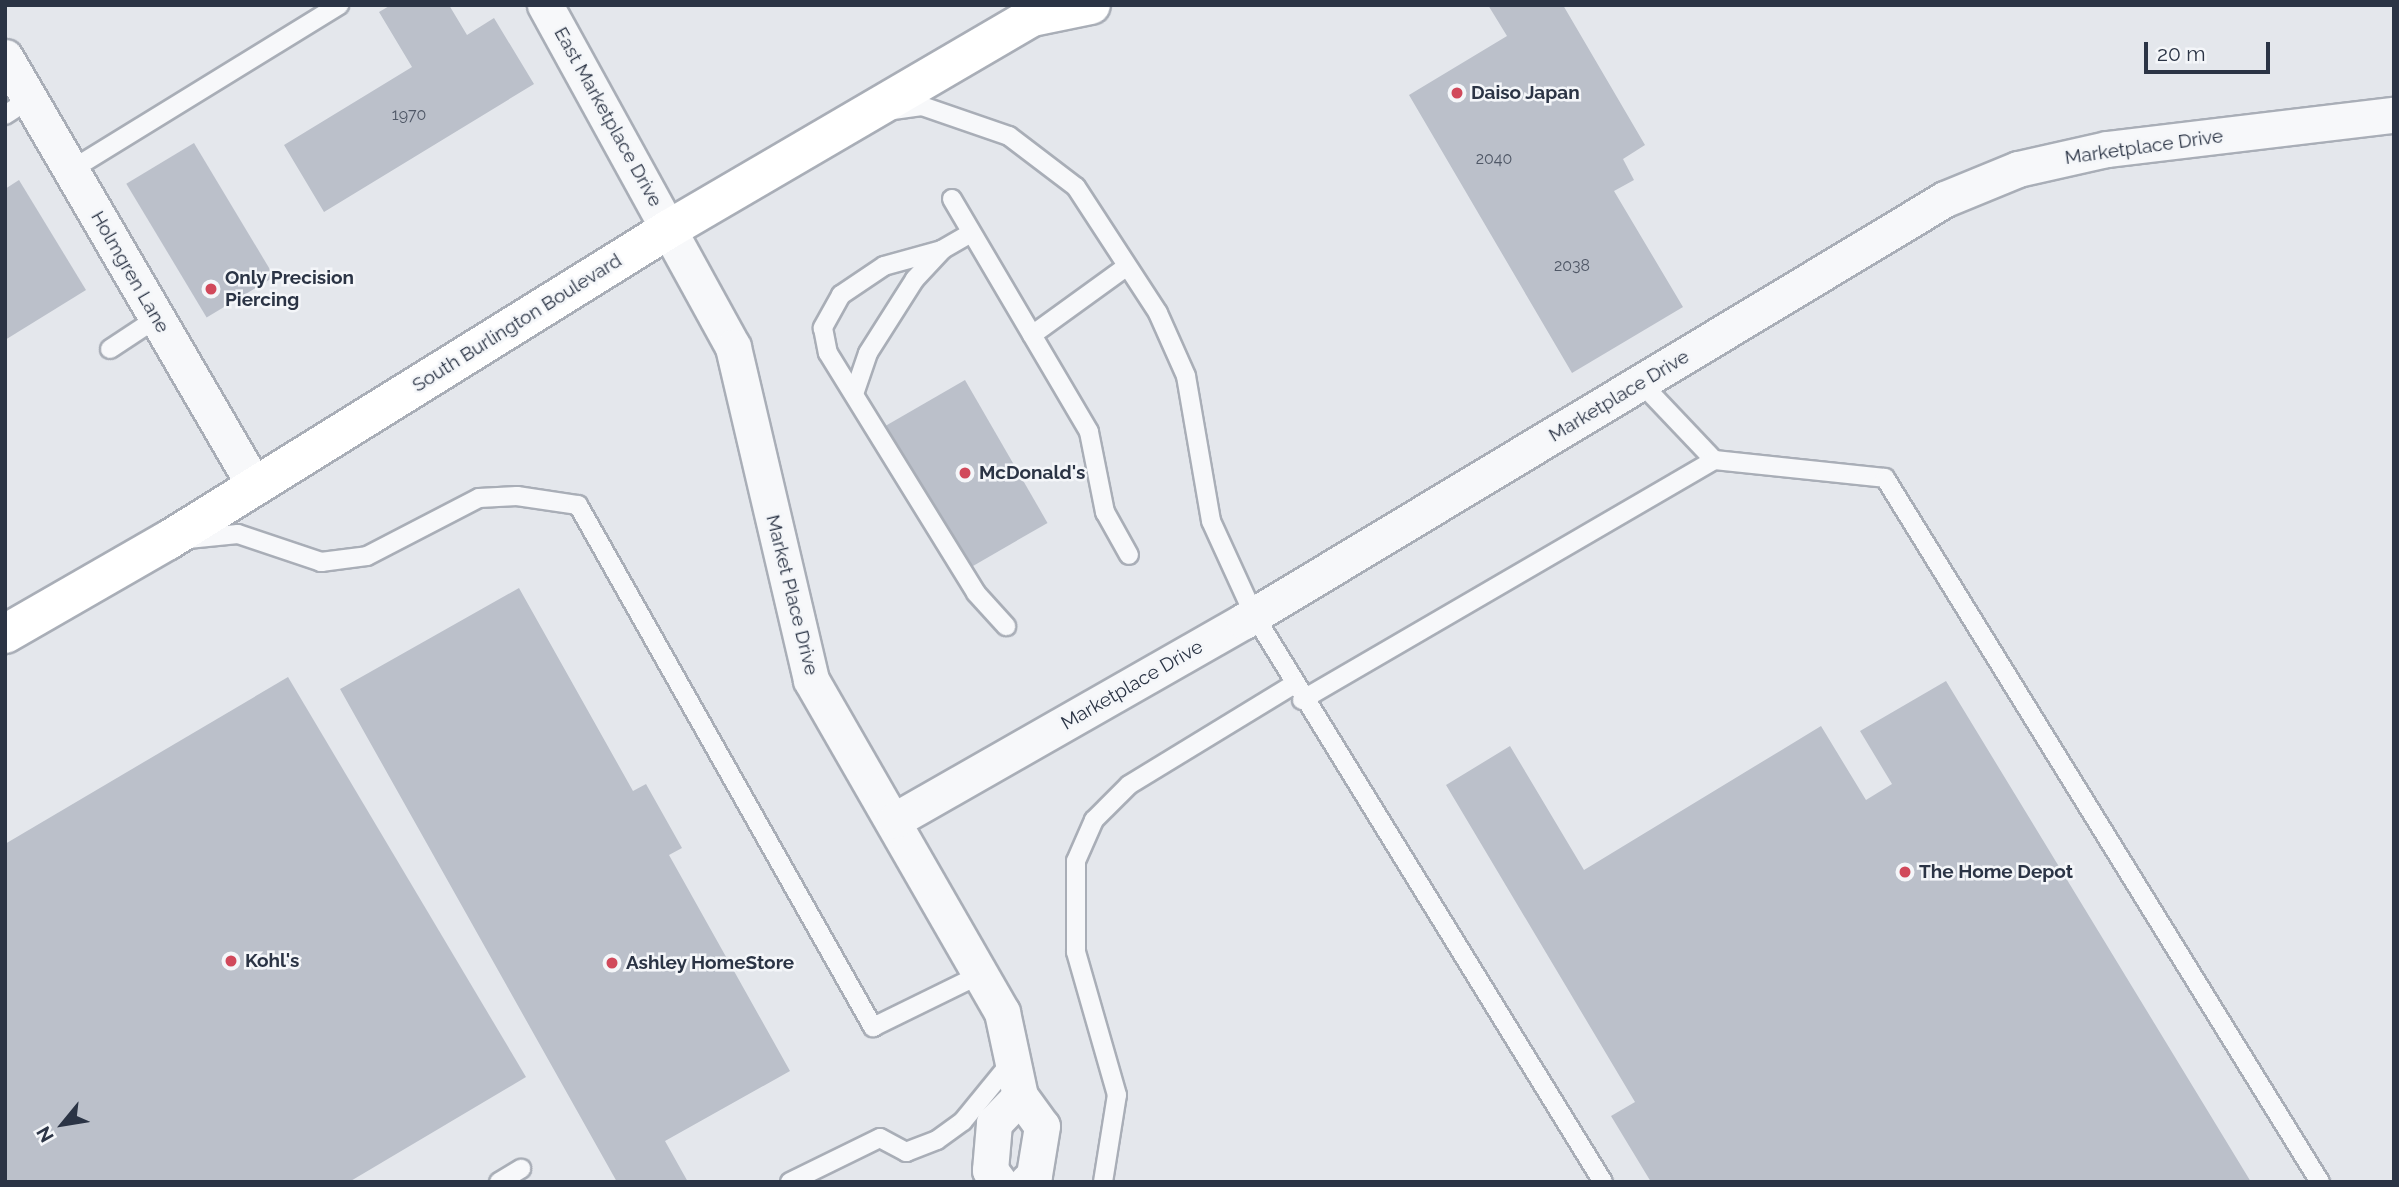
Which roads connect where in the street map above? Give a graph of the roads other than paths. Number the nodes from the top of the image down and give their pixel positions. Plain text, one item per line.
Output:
1 (339, 5) edge
2 (545, 5) edge
3 (1091, 5) edge
4 (1036, 11) edge
5 (5, 57) edge
6 (18, 107) edge
7 (869, 114) junction
8 (2394, 115) edge
9 (71, 170) junction
10 (952, 199) dead end
11 (669, 229) junction
12 (971, 233) junction
13 (942, 250) junction
14 (1126, 267) junction
15 (157, 318) junction
16 (1032, 335) junction
17 (110, 349) dead end
18 (1641, 383) junction
19 (854, 394) junction
20 (1714, 460) junction
21 (256, 487) junction
22 (167, 541) junction
23 (1129, 555) dead end
24 (1254, 615) junction
25 (1006, 626) dead end
26 (7, 630) edge
27 (1297, 693) junction
28 (895, 820) junction
29 (981, 974) junction
30 (1016, 1056) junction
31 (1020, 1096) junction
32 (521, 1169) dead end
33 (499, 1182) edge
34 (790, 1182) edge
35 (999, 1182) edge
36 (1027, 1182) edge
37 (1103, 1182) edge
38 (1603, 1182) edge
39 (2320, 1182) edge

1 - 9 lane
2 - 11 street, East Marketplace Drive
3 - 4 main road, South Burlington Boulevard
4 - 7 main road, South Burlington Boulevard
5 - 6 street, Holmgren Lane
6 - 9 street, Holmgren Lane
7 - 11 main road, South Burlington Boulevard
7 - 14 lane
8 - 18 street, Marketplace Drive
9 - 15 street, Holmgren Lane
10 - 12 lane
11 - 21 main road, South Burlington Boulevard
11 - 28 street, Market Place Drive
12 - 13 lane
12 - 16 lane
13 - 19 lane
13 - 19 lane
14 - 16 lane
14 - 24 lane
15 - 17 lane
15 - 21 street, Holmgren Lane
16 - 23 lane
18 - 20 lane
18 - 24 street, Marketplace Drive
19 - 25 lane
20 - 27 lane
20 - 39 lane
21 - 22 main road, South Burlington Boulevard
22 - 26 main road, South Burlington Boulevard
22 - 29 lane
24 - 27 lane
24 - 28 street, Marketplace Drive
27 - 37 lane
27 - 38 lane
28 - 29 street, Market Place Drive
29 - 30 street, Market Place Drive
30 - 31 street, Market Place Drive
30 - 34 lane
31 - 35 street
31 - 36 street
32 - 33 lane

